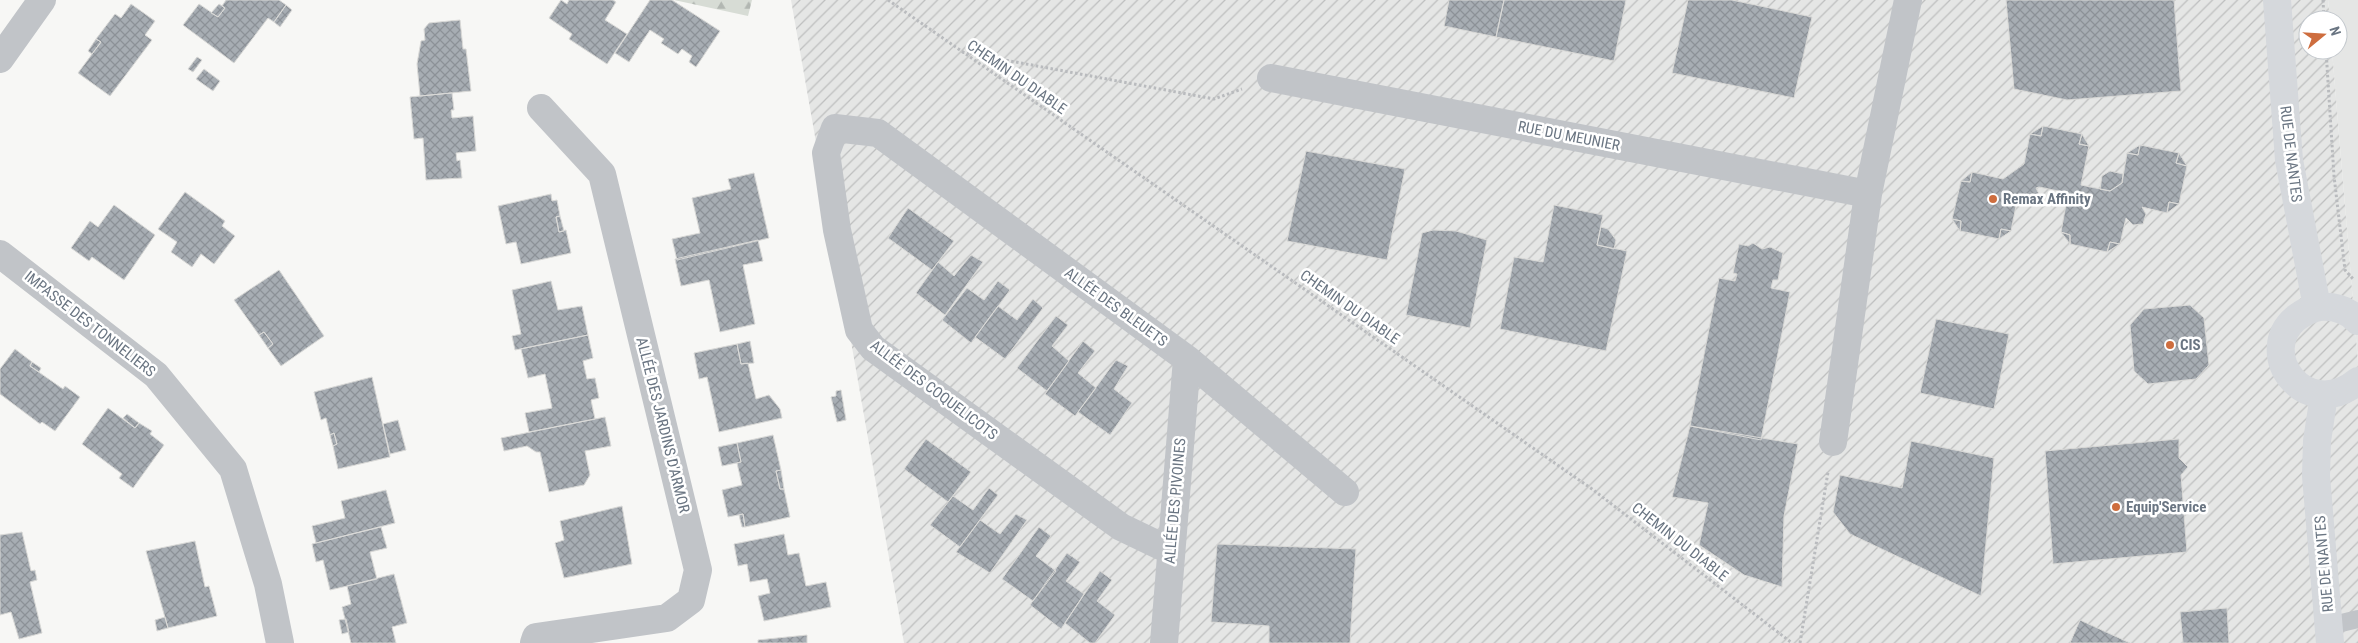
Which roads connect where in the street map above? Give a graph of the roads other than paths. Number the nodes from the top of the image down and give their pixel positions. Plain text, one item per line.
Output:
1 (42, 0) edge
2 (1908, 0) edge
3 (2277, 0) edge
4 (0, 60) edge
5 (1271, 78) road end
6 (541, 108) dead end
7 (878, 133) joint
8 (1868, 194) junction
9 (0, 254) edge
10 (2317, 307) junction
11 (2358, 321) edge
12 (1187, 358) junction
13 (2358, 381) edge
14 (2324, 395) junction
15 (1833, 442) road end
16 (1345, 492) dead end
17 (1171, 551) junction
18 (2358, 619) edge
19 (2330, 634) edge
20 (280, 643) edge
21 (534, 643) edge
22 (1164, 643) edge

1 - 4 street
2 - 8 street
3 - 10 main road, RUE DE NANTES
5 - 8 street, RUE DU MEUNIER
6 - 21 street, ALLÉE DES JARDINS D'ARMOR
7 - 12 street, ALLÉE DES BLEUETS
7 - 17 street, ALLÉE DES COQUELICOTS
8 - 15 street
9 - 20 street, IMPASSE DES TONNELIERS
10 - 11 main road
10 - 14 main road
12 - 16 street, ALLÉE DES BLEUETS
12 - 17 street, ALLÉE DES PIVOINES
13 - 14 main road
14 - 19 main road, RUE DE NANTES
17 - 22 street, ALLÉE DES PIVOINES
18 - 19 lane

